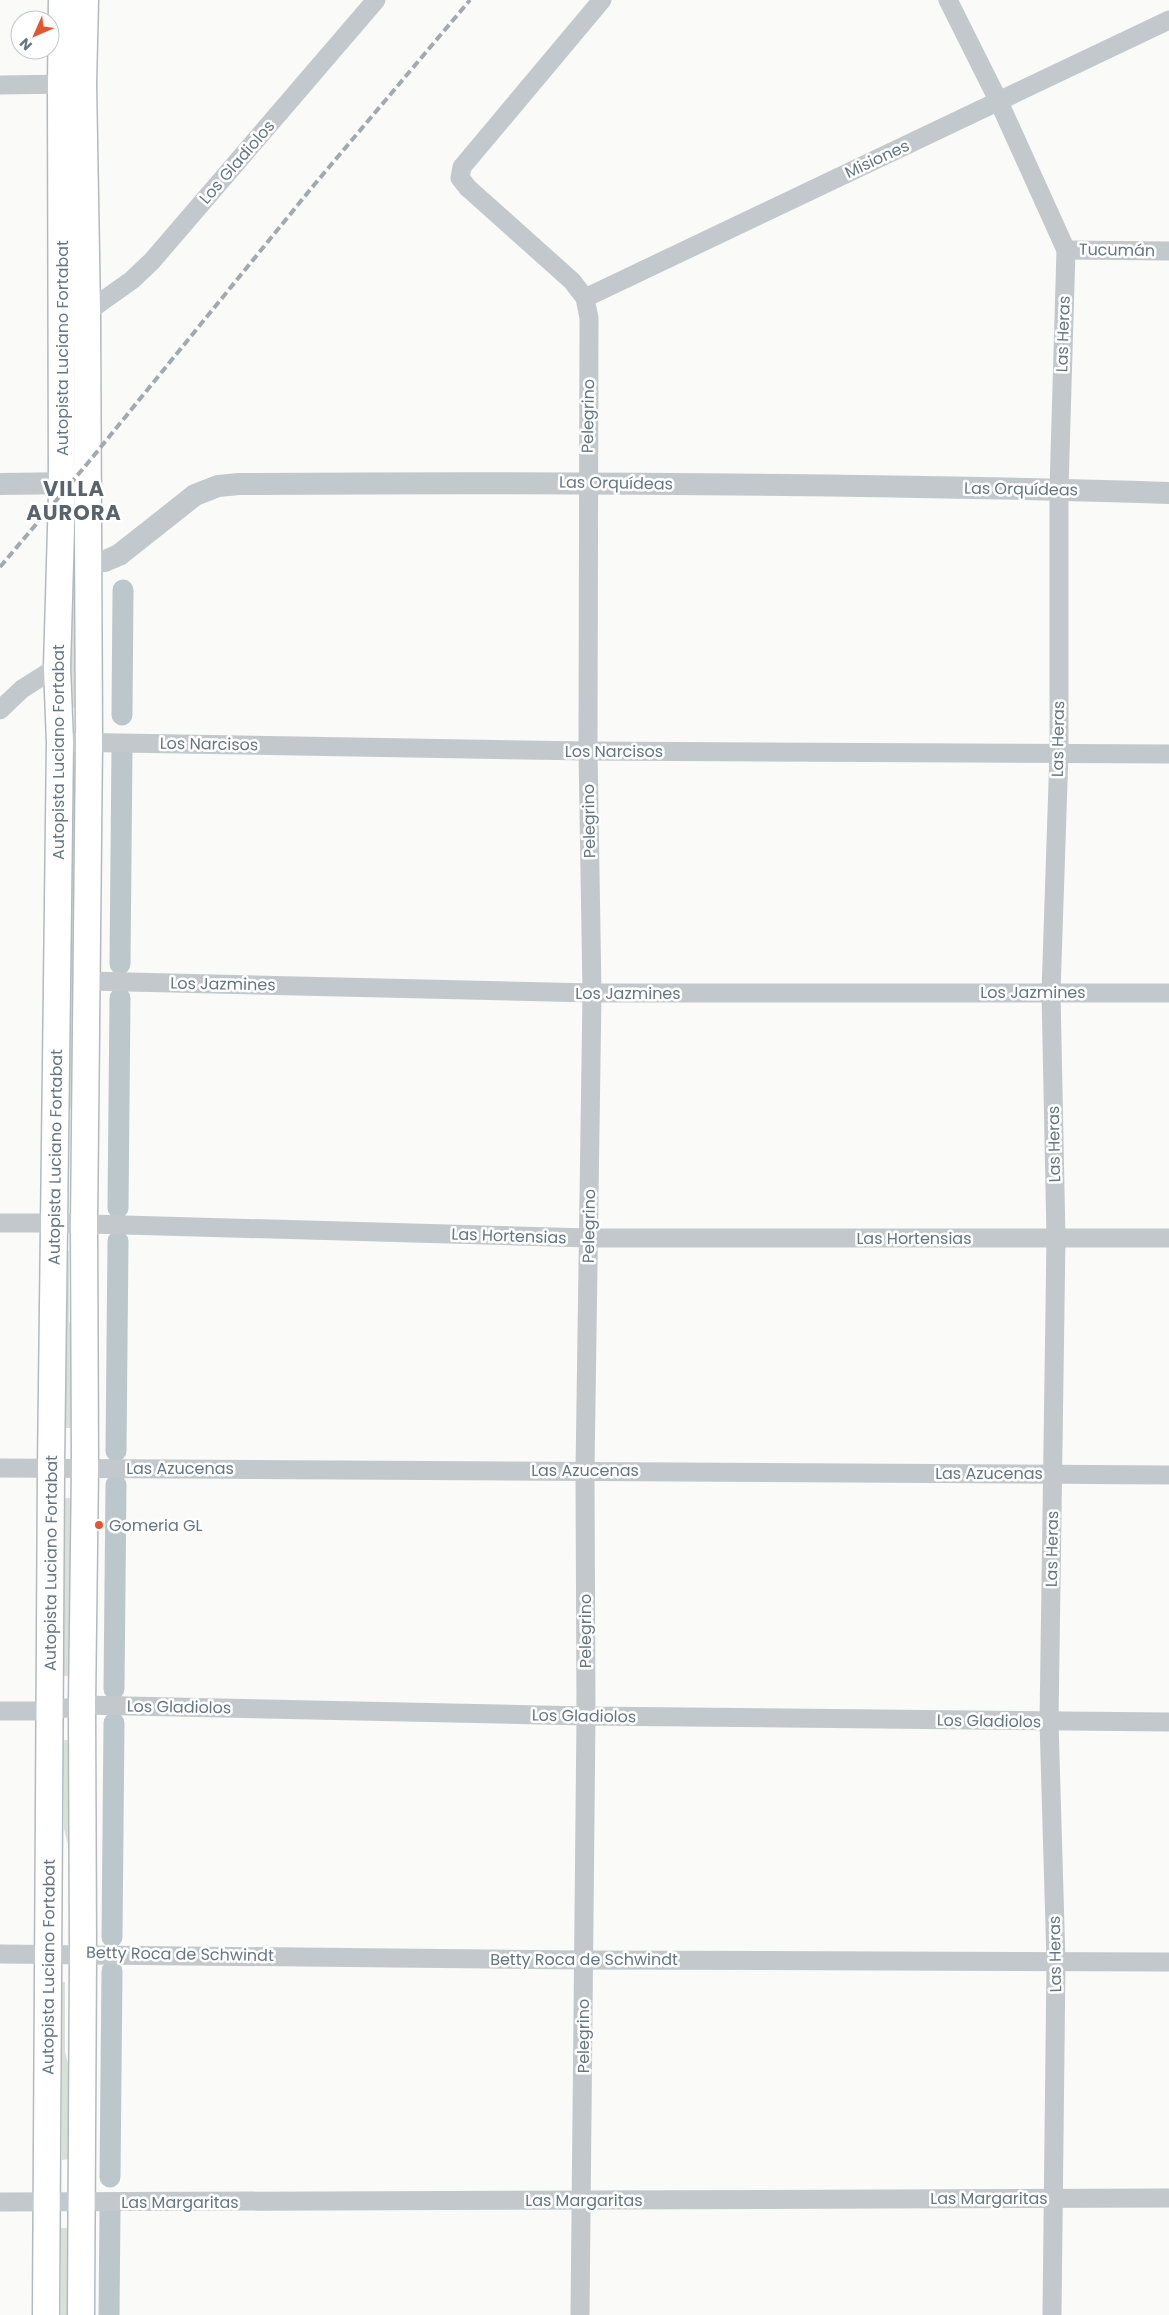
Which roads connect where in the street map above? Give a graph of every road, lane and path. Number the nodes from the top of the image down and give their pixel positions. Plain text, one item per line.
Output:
1 (62, 0) edge
2 (85, 0) edge
3 (376, 0) edge
4 (602, 0) edge
5 (948, 0) edge
6 (1169, 20) edge
7 (72, 84) junction
8 (0, 85) edge
9 (999, 102) junction
10 (1066, 250) junction
11 (1169, 251) edge
12 (585, 298) junction
13 (87, 312) junction
14 (587, 482) junction
15 (75, 483) junction
16 (0, 484) edge
17 (1059, 489) junction
18 (1169, 493) edge
19 (88, 561) junction
20 (57, 667) junction
21 (0, 710) edge
22 (60, 742) junction
23 (89, 742) junction
24 (588, 751) junction
25 (1058, 752) junction
26 (1169, 754) edge
27 (87, 981) junction
28 (1051, 992) junction
29 (592, 993) junction
30 (1169, 993) edge
31 (55, 1223) junction
32 (0, 1224) edge
33 (84, 1224) junction
34 (589, 1238) junction
35 (1056, 1238) junction
36 (1169, 1238) edge
37 (0, 1468) edge
38 (51, 1468) junction
39 (85, 1468) junction
40 (584, 1470) junction
41 (1053, 1474) junction
42 (1169, 1474) edge
43 (82, 1705) junction
44 (0, 1710) edge
45 (50, 1711) junction
46 (586, 1716) junction
47 (1050, 1722) junction
48 (1169, 1722) edge
49 (50, 1953) junction
50 (83, 1953) junction
51 (0, 1954) edge
52 (582, 1960) junction
53 (1056, 1961) junction
54 (1169, 1962) edge
55 (1054, 2197) junction
56 (1169, 2198) edge
57 (583, 2200) junction
58 (0, 2202) edge
59 (47, 2203) junction
60 (83, 2203) junction
61 (46, 2315) edge
62 (81, 2315) edge
63 (580, 2315) edge
64 (1052, 2315) edge

1 - 7 main road, Autopista Luciano Fortabat
2 - 7 main road, Autopista Luciano Fortabat
3 - 13 street, Los Gladiolos
4 - 12 street, Pelegrino
5 - 9 street, Las Heras
6 - 9 street, Misiones
7 - 8 street
7 - 13 main road, Autopista Luciano Fortabat
7 - 15 main road, Autopista Luciano Fortabat
9 - 10 street, Las Heras
9 - 12 street, Misiones
10 - 11 street, Tucumán
10 - 17 street, Las Heras
12 - 14 street, Pelegrino
13 - 15 main road, Autopista Luciano Fortabat
14 - 17 street, Las Orquídeas
14 - 19 street, Las Orquídeas
14 - 24 street, Pelegrino
15 - 16 street
15 - 19 main road, Autopista Luciano Fortabat
15 - 20 main road, Autopista Luciano Fortabat
17 - 18 street, Las Orquídeas
17 - 25 street, Las Heras
19 - 23 main road, Autopista Luciano Fortabat
20 - 21 street
20 - 22 main road, Autopista Luciano Fortabat
22 - 23 street, Los Narcisos
22 - 31 main road, Autopista Luciano Fortabat
23 - 24 street, Los Narcisos
23 - 27 main road, Autopista Luciano Fortabat
24 - 25 street, Los Narcisos
24 - 29 street, Pelegrino
25 - 26 street, Los Narcisos
25 - 28 street, Las Heras
27 - 29 street, Los Jazmines
27 - 33 main road, Autopista Luciano Fortabat
28 - 29 street, Los Jazmines
28 - 30 street, Los Jazmines
28 - 35 street, Las Heras
29 - 34 street, Pelegrino
31 - 32 street, Las Hortensias
31 - 33 street, Las Hortensias
31 - 38 main road, Autopista Luciano Fortabat
33 - 34 street, Las Hortensias
33 - 39 main road, Autopista Luciano Fortabat
34 - 35 street, Las Hortensias
34 - 40 street, Pelegrino
35 - 36 street, Las Hortensias
35 - 41 street, Las Heras
37 - 38 street, Las Azucenas
38 - 39 street, Las Azucenas
38 - 45 main road, Autopista Luciano Fortabat
39 - 40 street, Las Azucenas
39 - 43 main road, Autopista Luciano Fortabat
40 - 41 street, Las Azucenas
40 - 46 street, Pelegrino
41 - 42 street, Las Azucenas
41 - 47 street, Las Heras
43 - 45 street, Los Gladiolos
43 - 46 street, Los Gladiolos
43 - 50 main road, Autopista Luciano Fortabat
44 - 45 street, Los Gladiolos
45 - 49 main road, Autopista Luciano Fortabat
46 - 47 street, Los Gladiolos
46 - 52 street, Pelegrino
47 - 48 street, Los Gladiolos
47 - 53 street, Las Heras
49 - 50 street, Betty Roca de Schwindt
49 - 51 street, Betty Roca de Schwindt
49 - 59 main road, Autopista Luciano Fortabat
50 - 52 street, Betty Roca de Schwindt
50 - 60 main road, Autopista Luciano Fortabat
52 - 53 street, Betty Roca de Schwindt
52 - 57 street, Pelegrino
53 - 54 street, Betty Roca de Schwindt
53 - 55 street, Las Heras
55 - 56 street, Las Margaritas
55 - 57 street, Las Margaritas
55 - 64 street, Las Heras
57 - 60 street, Las Margaritas
57 - 63 street, Pelegrino
58 - 59 street, Las Margaritas
59 - 60 street, Las Margaritas
59 - 61 main road, Autopista Luciano Fortabat
60 - 62 main road, Autopista Luciano Fortabat

